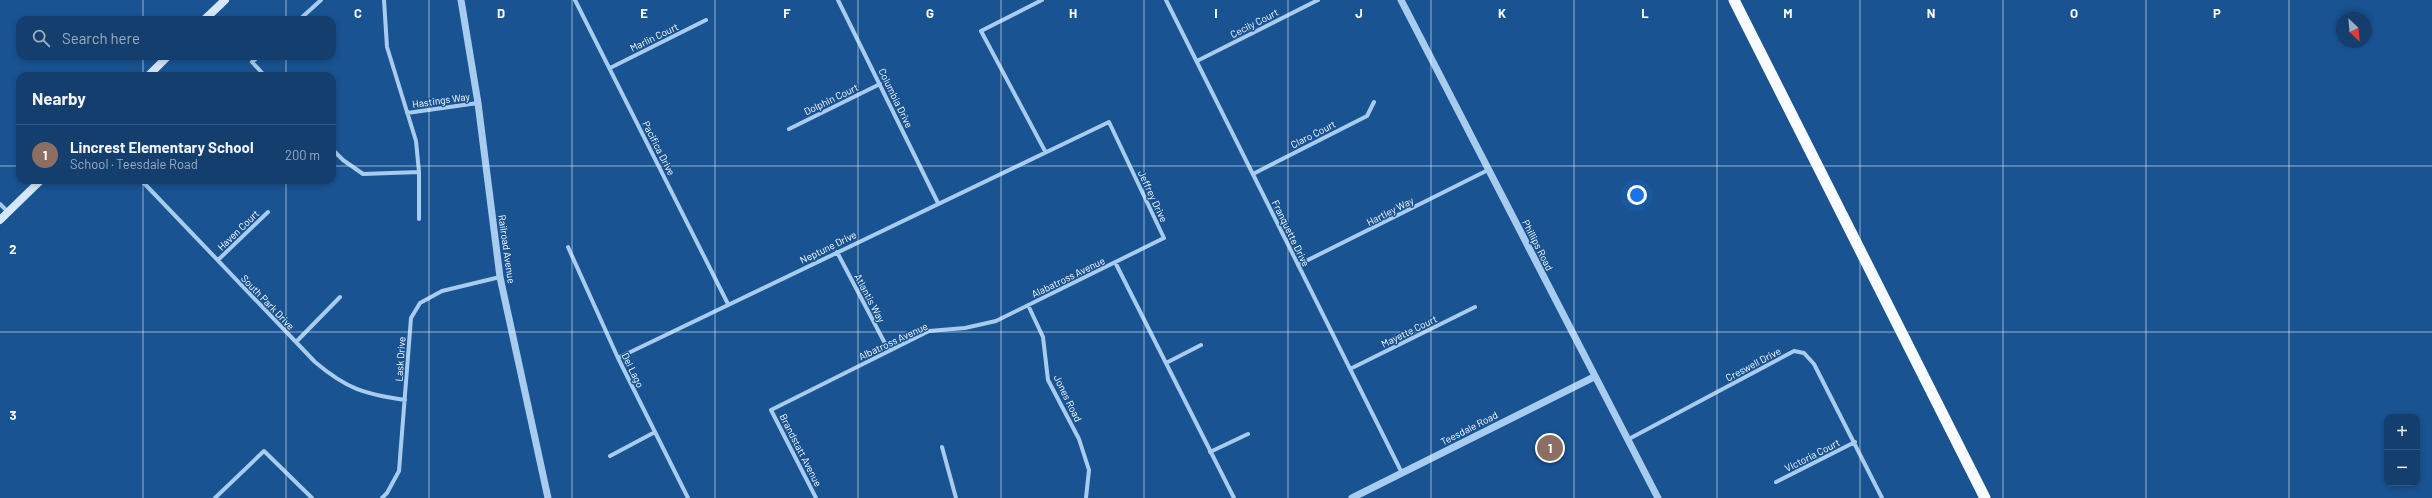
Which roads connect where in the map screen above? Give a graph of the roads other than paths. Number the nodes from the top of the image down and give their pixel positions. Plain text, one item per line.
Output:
1 (225, 0) edge
2 (321, 0) edge
3 (384, 0) edge
4 (461, 0) edge
5 (575, 0) edge
6 (838, 0) edge
7 (1042, 0) edge
8 (1166, 0) edge
9 (1318, 0) edge
10 (1401, 0) edge
11 (1734, 0) edge
12 (208, 16) edge
13 (303, 16) edge
14 (706, 20) dead end
15 (164, 60) edge
16 (254, 60) edge
17 (1197, 61) junction
18 (610, 68) junction
19 (152, 72) edge
20 (261, 72) edge
21 (880, 84) junction
22 (478, 102) junction
23 (1374, 102) dead end
24 (407, 113) junction
25 (788, 129) dead end
26 (1045, 151) junction
27 (336, 152) edge
28 (1488, 170) junction
29 (419, 172) junction
30 (1252, 174) junction
31 (37, 184) edge
32 (146, 184) edge
33 (938, 203) junction
34 (0, 204) edge
35 (8, 212) junction
36 (268, 212) dead end
37 (419, 219) dead end
38 (0, 220) edge
39 (568, 247) dead end
40 (837, 252) junction
41 (218, 260) junction
42 (1115, 262) junction
43 (1298, 265) junction
44 (500, 277) junction
45 (340, 297) dead end
46 (728, 304) junction
47 (1028, 305) junction
48 (1475, 308) dead end
49 (296, 342) junction
50 (1201, 345) dead end
51 (889, 351) junction
52 (618, 358) junction
53 (1166, 363) junction
54 (1350, 369) junction
55 (1594, 377) junction
56 (405, 400) junction
57 (771, 410) joint
58 (655, 432) junction
59 (1248, 434) dead end
60 (1627, 440) junction
61 (1855, 442) junction
62 (942, 447) dead end
63 (1210, 452) junction
64 (610, 456) dead end
65 (1402, 473) junction
66 (1776, 482) dead end
67 (215, 498) edge
68 (312, 498) edge
69 (382, 498) edge
70 (548, 498) edge
71 (688, 498) edge
72 (816, 498) edge
73 (956, 498) edge
74 (1086, 498) edge
75 (1234, 498) edge
76 (1352, 498) edge
77 (1658, 498) edge
78 (1882, 498) edge
79 (1985, 498) edge

1 - 12 main road
2 - 13 street
3 - 24 street, Hastings Way
4 - 22 street, Railroad Avenue
5 - 18 street, Pacifica Drive
6 - 21 street, Columbia Drive
7 - 26 street
8 - 17 street, Franquette Drive
9 - 17 street, Cecily Court
10 - 28 street, Phillips Road
11 - 79 highway
14 - 18 street, Marlin Court
15 - 19 main road
16 - 20 street
17 - 30 street, Franquette Drive
18 - 46 street, Pacifica Drive
21 - 25 street, Dolphin Court
21 - 33 street, Columbia Drive
22 - 24 street, Hastings Way
22 - 44 street, Railroad Avenue
23 - 30 street, Claro Court
24 - 29 street, Hastings Way
26 - 33 street, Neptune Drive
26 - 42 street, Jeffrey Drive
27 - 29 street
28 - 43 street, Hartley Way
28 - 55 street, Phillips Road
29 - 37 street, Hastings Way
30 - 43 street, Franquette Drive
31 - 35 main road
32 - 41 street, South Park Drive
33 - 40 street, Neptune Drive
34 - 35 street
35 - 38 main road
36 - 41 street, Haven Court
39 - 52 street, Del Lago
40 - 46 street, Neptune Drive
40 - 51 street, Atlantis Way
41 - 49 street, South Park Drive
42 - 47 street, Alabatross Avenue
42 - 53 street
43 - 54 street, Franquette Drive
44 - 56 street, Lask Drive
44 - 70 street, Railroad Avenue
45 - 49 street
46 - 52 street, Neptune Drive
47 - 51 street, Albatross Avenue
47 - 74 street, Jones Road
48 - 54 street, Mayette Court
49 - 56 street, South Park Drive
50 - 53 street
51 - 57 street, Albatross Avenue
52 - 58 street, Del Lago
53 - 63 street
54 - 65 street, Franquette Drive
55 - 60 street, Phillips Road
55 - 65 street, Teesdale Road
56 - 69 street, Lask Drive
57 - 72 street, Brandstatt Avenue
58 - 64 street
58 - 71 street, Del Lago
59 - 63 street
60 - 61 street, Creswell Drive
60 - 77 street, Phillips Road
61 - 66 street, Victoria Court
61 - 78 street, Creswell Drive
62 - 73 street
63 - 75 street
65 - 76 street, Teesdale Road
67 - 68 street

